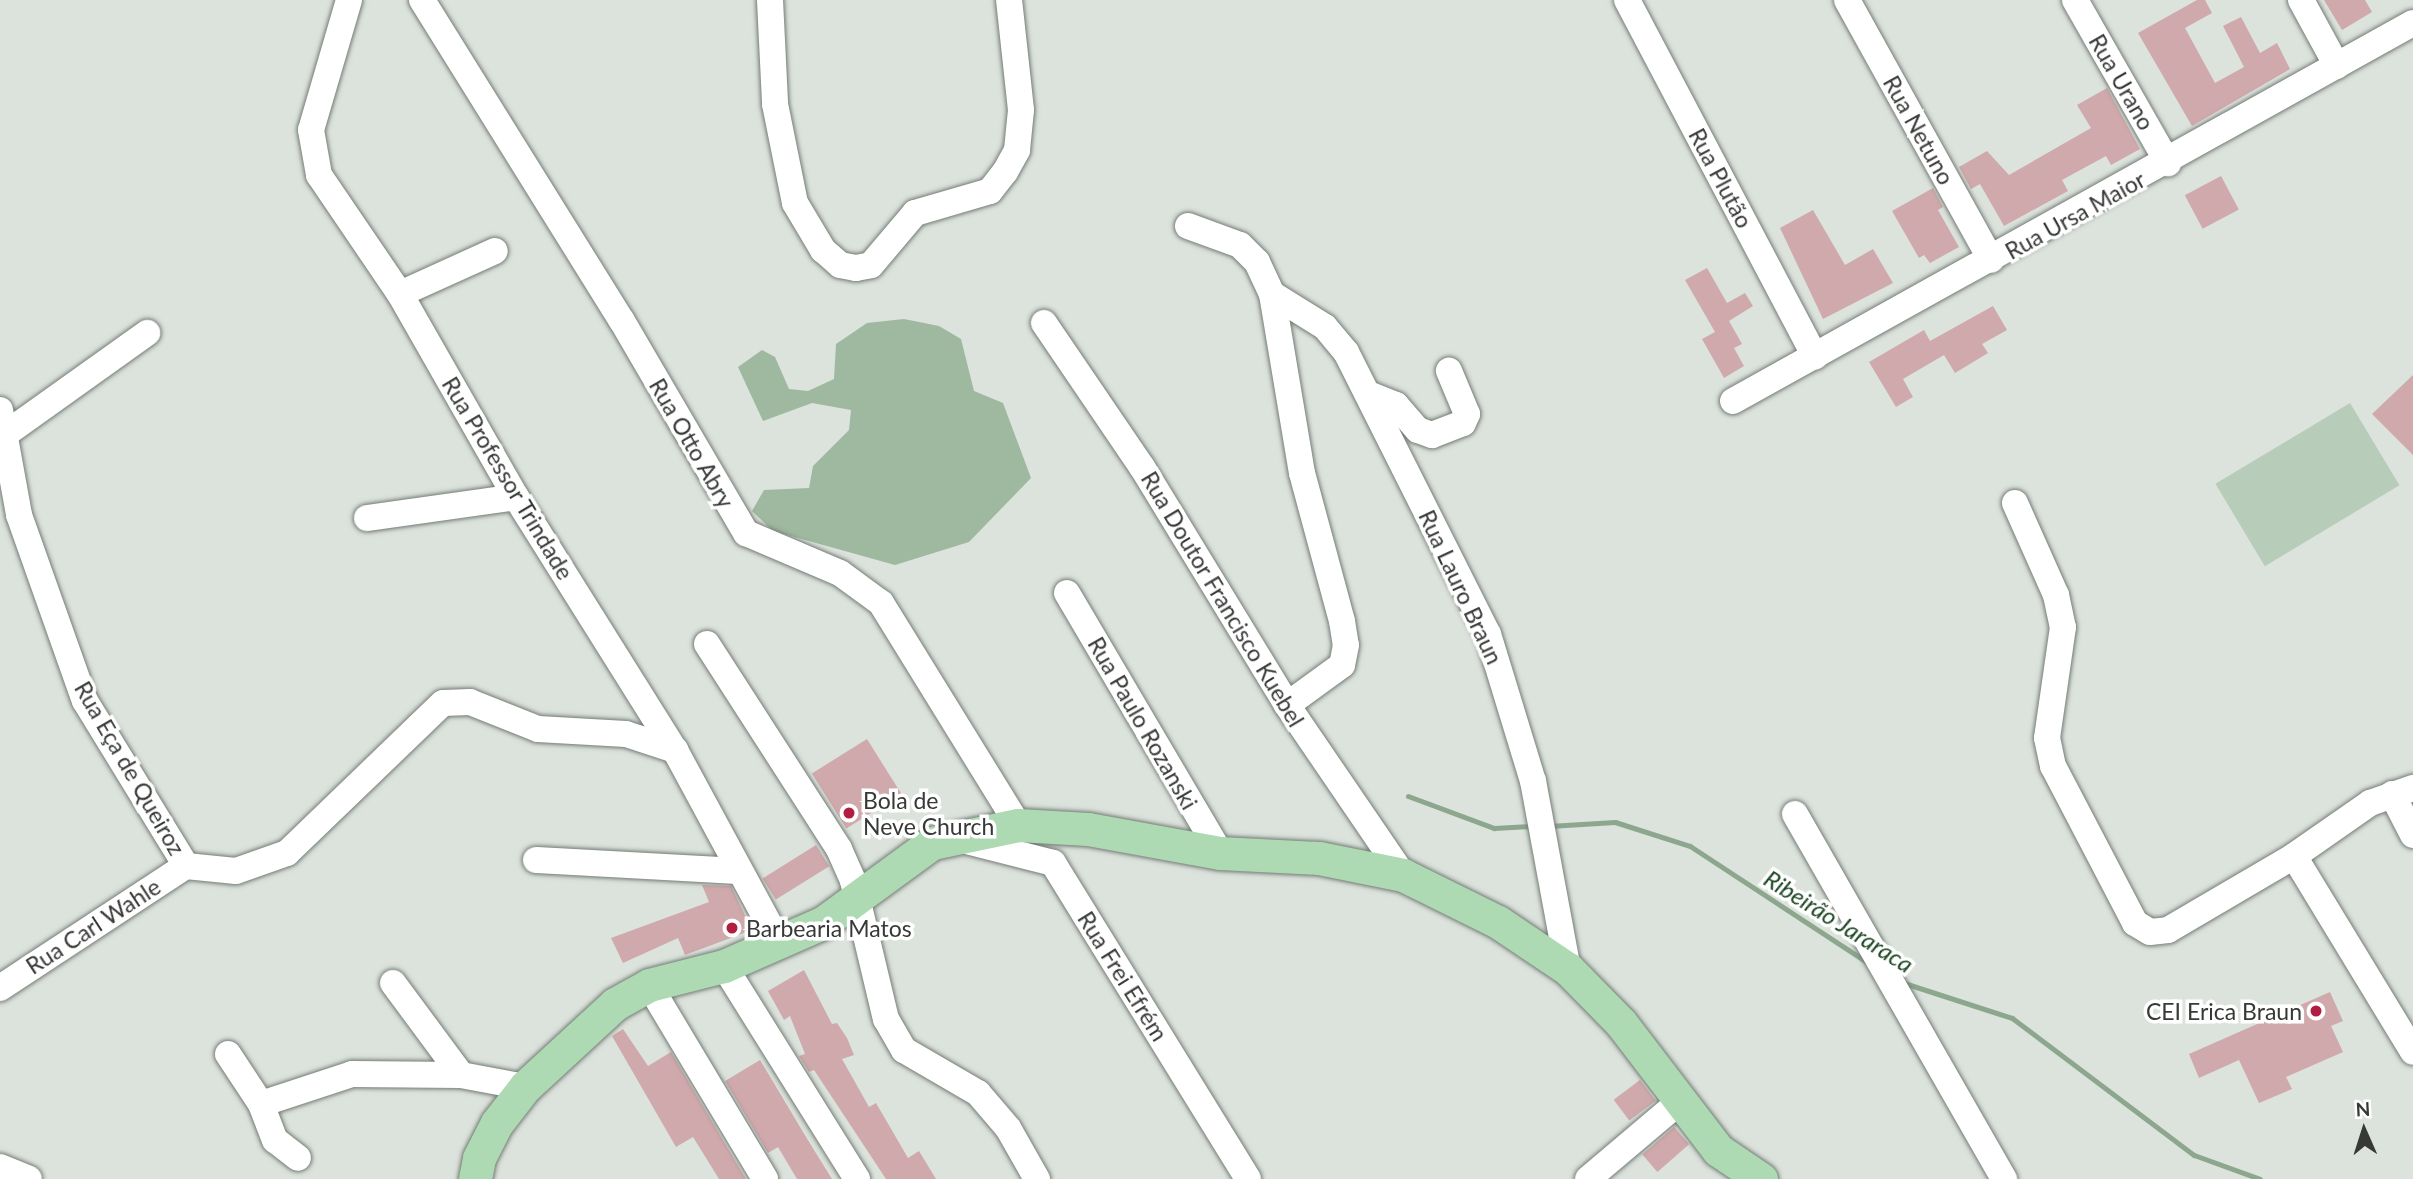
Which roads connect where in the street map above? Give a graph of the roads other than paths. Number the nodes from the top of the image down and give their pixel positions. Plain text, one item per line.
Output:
1 (348, 0) edge
2 (422, 0) edge
3 (770, 0) edge
4 (1009, 0) edge
5 (1627, 0) edge
6 (1847, 0) edge
7 (2075, 0) edge
8 (2301, 0) edge
9 (2413, 23) edge
10 (2337, 66) junction
11 (2168, 163) junction
12 (1188, 226) dead end
13 (495, 251) dead end
14 (1991, 260) junction
15 (400, 294) junction
16 (1272, 294) junction
17 (1044, 323) dead end
18 (146, 333) dead end
19 (1815, 356) junction
20 (1449, 371) dead end
21 (1371, 395) junction
22 (1733, 401) dead end
23 (2, 423) edge
24 (516, 497) junction
25 (2015, 503) dead end
26 (367, 517) dead end
27 (1067, 593) dead end
28 (707, 644) dead end
29 (1287, 705) junction
30 (674, 750) junction
31 (2402, 791) edge
32 (1795, 814) dead end
33 (1018, 825) junction
34 (2413, 835) edge
35 (951, 836) junction
36 (1220, 853) junction
37 (2294, 856) junction
38 (536, 860) dead end
39 (186, 866) junction
40 (739, 871) junction
41 (1403, 875) junction
42 (858, 900) junction
43 (779, 942) junction
44 (724, 966) junction
45 (1568, 969) junction
46 (393, 983) dead end
47 (649, 985) junction
48 (0, 988) edge
49 (2413, 1052) edge
50 (228, 1054) dead end
51 (461, 1075) junction
52 (525, 1087) junction
53 (1679, 1102) junction
54 (261, 1104) junction
55 (298, 1158) dead end
56 (0, 1167) edge
57 (29, 1179) edge
58 (475, 1179) edge
59 (765, 1179) edge
60 (857, 1179) edge
61 (1037, 1179) edge
62 (1248, 1179) edge
63 (1588, 1179) edge
64 (1762, 1179) edge
65 (2004, 1179) edge

1 - 15 street, Rua Professor Trindade
2 - 33 street, Rua Otto Abry
3 - 4 street
5 - 19 street, Rua Plutão
6 - 14 street, Rua Netuno
7 - 11 street, Rua Urano
8 - 10 street
9 - 10 street, Rua Ursa Maior
10 - 11 street, Rua Ursa Maior
11 - 14 street, Rua Ursa Maior
12 - 16 street
13 - 15 street
14 - 19 street, Rua Ursa Maior
15 - 24 street, Rua Professor Trindade
16 - 21 street, Rua Lauro Braun
16 - 29 street
17 - 29 street, Rua Doutor Francisco Kuebel
18 - 23 street
19 - 22 street, Rua Ursa Maior
20 - 21 street
21 - 45 street, Rua Lauro Braun
23 - 39 street, Rua Eça de Queiroz
24 - 26 street
24 - 30 street, Rua Professor Trindade
25 - 37 street
27 - 36 street, Rua Paulo Rozanski
28 - 42 street
29 - 41 street, Rua Doutor Francisco Kuebel
30 - 39 street, Rua Eça de Queiroz
30 - 40 street, Rua Professor Trindade
31 - 34 street
31 - 37 street
32 - 65 street
33 - 35 main road
33 - 36 main road
35 - 42 main road
35 - 62 street, Rua Frei Efrém
36 - 41 main road
37 - 49 street
38 - 40 street
39 - 48 street, Rua Carl Wahle
40 - 43 street, Rua Professor Trindade
41 - 45 main road
42 - 43 main road
42 - 61 street
43 - 44 main road
44 - 47 main road
44 - 60 street
45 - 53 main road
46 - 51 street
47 - 52 main road
47 - 59 street
50 - 54 street
51 - 52 street
51 - 54 street
52 - 58 main road
53 - 63 street
53 - 64 main road
54 - 55 street
56 - 57 street

